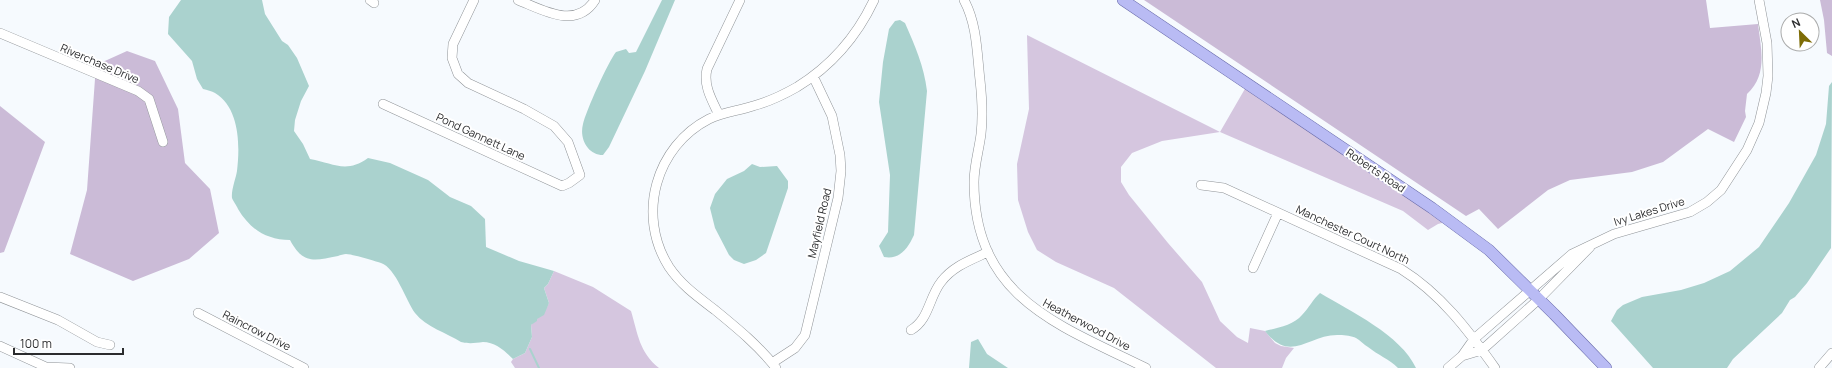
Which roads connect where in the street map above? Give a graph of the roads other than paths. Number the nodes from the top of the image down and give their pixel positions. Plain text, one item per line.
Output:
1 (474, 0) edge
2 (518, 0) edge
3 (595, 0) edge
4 (740, 0) edge
5 (874, 0) edge
6 (964, 0) edge
7 (1123, 0) edge
8 (1759, 0) edge
9 (0, 33) edge
10 (813, 76) junction
11 (383, 104) dead end
12 (719, 115) junction
13 (163, 142) dead end
14 (1201, 185) dead end
15 (1278, 213) junction
16 (1593, 243) junction
17 (988, 252) junction
18 (1253, 268) dead end
19 (1531, 291) junction
20 (0, 297) edge
21 (1539, 299) junction
22 (198, 313) dead end
23 (911, 330) dead end
24 (1474, 339) junction
25 (110, 344) dead end
26 (0, 346) edge
27 (1482, 350) junction
28 (1832, 353) edge
29 (1462, 356) junction
30 (774, 366) edge
31 (70, 368) edge
32 (304, 368) edge
33 (1146, 368) edge
34 (1448, 368) edge
35 (1495, 368) edge
36 (1606, 368) edge
37 (1819, 368) edge

1 - 11 street, Pond Gannett Lane
2 - 3 street
4 - 12 street
5 - 10 street
6 - 17 street, Heatherwood Drive
7 - 19 main road, Roberts Road
8 - 16 street, Ivy Lakes Drive
9 - 13 street, Riverchase Drive
10 - 12 street
10 - 30 street, Mayfield Road
12 - 30 street
14 - 15 street, Manchester Court North
15 - 18 street
15 - 24 street, Manchester Court North
16 - 19 street, Ivy Lakes Drive
16 - 21 street, Ivy Lakes Drive
17 - 23 street
17 - 33 street, Heatherwood Drive
19 - 21 main road, Roberts Road
19 - 24 street, Ivy Lakes Drive
20 - 25 street
21 - 27 street, Ivy Lakes Drive
21 - 36 main road, Roberts Road
22 - 32 street, Raincrow Drive
24 - 27 street, Manchester Court North
24 - 29 street, Ivy Lakes Drive
26 - 31 street
27 - 29 street
27 - 35 street, Manchester Court North
28 - 37 street
29 - 34 street

